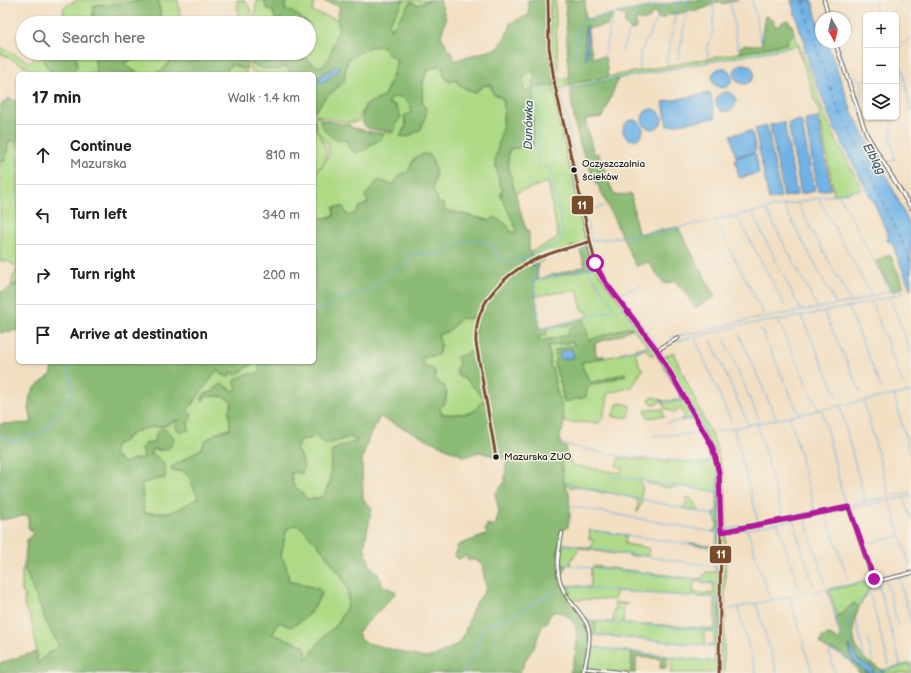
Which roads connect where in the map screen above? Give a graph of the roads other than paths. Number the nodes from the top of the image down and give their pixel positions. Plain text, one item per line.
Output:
1 (548, 0) edge
2 (824, 0) edge
3 (827, 12) edge
4 (837, 48) edge
5 (911, 208) edge
6 (678, 338) dead end
7 (657, 350) junction
8 (721, 532) junction
9 (562, 533) dead end
10 (911, 574) edge
11 (584, 668) junction
12 (583, 673) edge
13 (625, 673) edge
14 (719, 673) edge

1 - 7 main road
2 - 3 street
4 - 5 street
6 - 7 street
7 - 8 main road
8 - 10 street
8 - 14 main road
9 - 11 street
11 - 12 street
11 - 13 street

